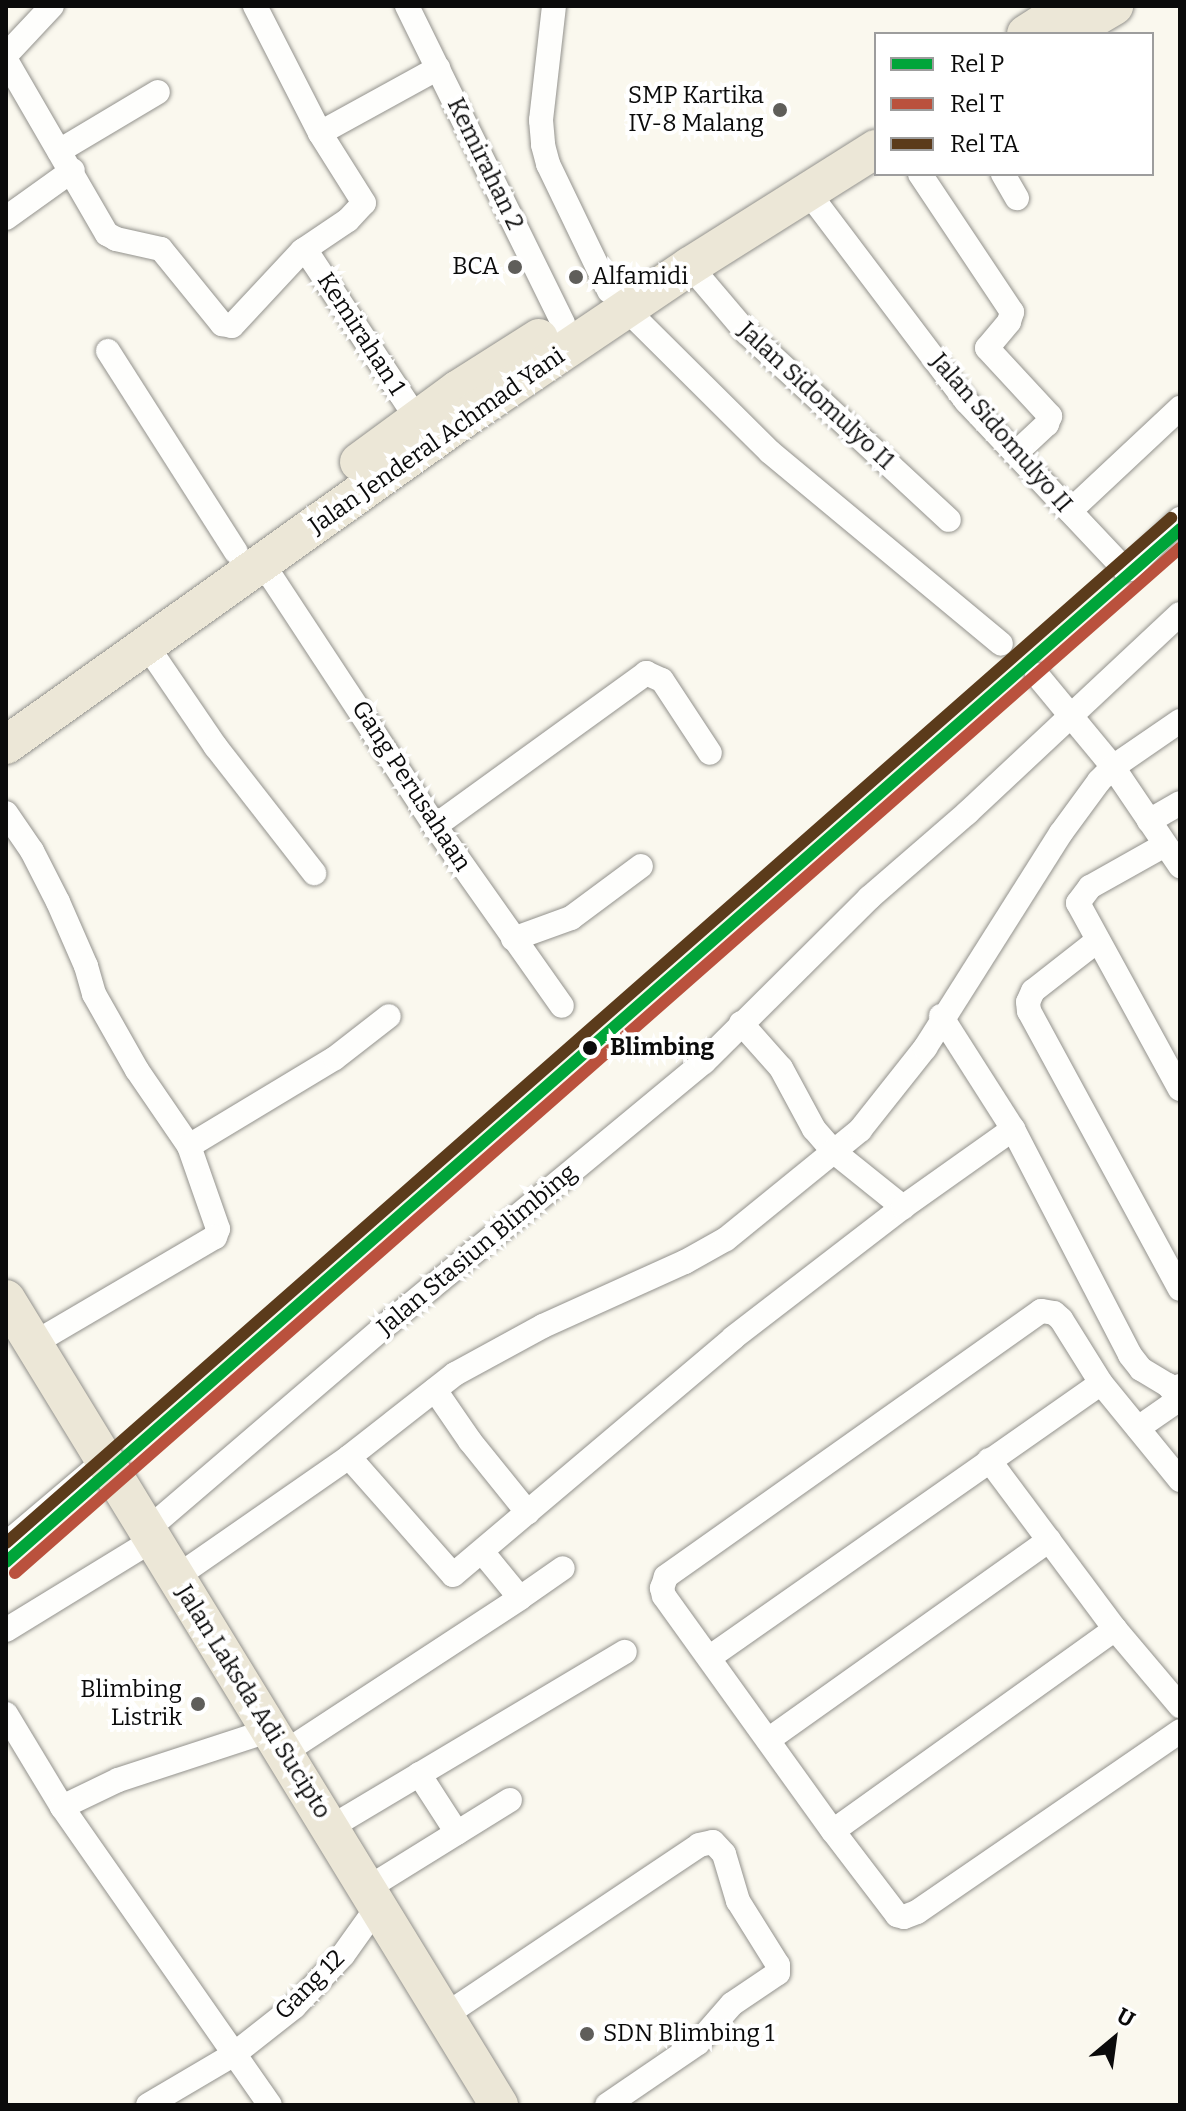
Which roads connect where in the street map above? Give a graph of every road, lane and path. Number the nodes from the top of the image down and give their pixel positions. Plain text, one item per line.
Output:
1 (52, 6) edge
2 (255, 6) edge
3 (407, 6) edge
4 (554, 6) edge
5 (1070, 6) edge
6 (1114, 6) edge
7 (1029, 32) edge
8 (1070, 32) edge
9 (7, 52) edge
10 (438, 68) junction
11 (158, 92) dead end
12 (874, 127) edge
13 (320, 133) junction
14 (874, 150) edge
15 (66, 160) junction
16 (921, 176) edge
17 (1004, 176) edge
18 (808, 192) junction
19 (1017, 198) dead end
20 (6, 218) edge
21 (305, 249) junction
22 (690, 266) junction
23 (618, 300) junction
24 (563, 323) junction
25 (108, 351) dead end
26 (466, 401) junction
27 (1180, 408) edge
28 (417, 419) junction
29 (1017, 452) junction
30 (1070, 511) junction
31 (1180, 519) edge
32 (949, 520) dead end
33 (250, 558) junction
34 (1180, 614) edge
35 (1001, 644) dead end
36 (147, 646) junction
37 (1037, 675) dead end
38 (1071, 714) junction
39 (6, 718) edge
40 (1180, 721) edge
41 (6, 745) edge
42 (710, 753) dead end
43 (1113, 767) junction
44 (1180, 803) edge
45 (6, 813) edge
46 (1149, 821) junction
47 (435, 826) junction
48 (1163, 846) junction
49 (641, 866) dead end
50 (1180, 866) edge
51 (314, 873) dead end
52 (513, 939) junction
53 (1097, 941) junction
54 (562, 1006) dead end
55 (389, 1016) dead end
56 (941, 1016) junction
57 (741, 1023) junction
58 (1180, 1089) edge
59 (1013, 1129) junction
60 (189, 1146) junction
61 (833, 1151) junction
62 (903, 1207) junction
63 (1178, 1282) edge
64 (6, 1299) edge
65 (34, 1343) junction
66 (1101, 1383) junction
67 (435, 1390) junction
68 (1177, 1398) edge
69 (1138, 1428) junction
70 (349, 1457) junction
71 (989, 1460) junction
72 (103, 1462) junction
73 (1180, 1480) edge
74 (528, 1513) junction
75 (150, 1535) junction
76 (1049, 1540) junction
77 (6, 1544) edge
78 (483, 1553) junction
79 (563, 1568) dead end
80 (175, 1578) junction
81 (520, 1598) junction
82 (1115, 1629) junction
83 (6, 1630) edge
84 (625, 1652) dead end
85 (710, 1657) junction
86 (1180, 1706) edge
87 (6, 1714) edge
88 (1180, 1731) edge
89 (768, 1740) junction
90 (277, 1742) junction
91 (419, 1774) junction
92 (510, 1800) dead end
93 (62, 1807) junction
94 (331, 1827) junction
95 (833, 1831) junction
96 (457, 1833) junction
97 (373, 1897) junction
98 (444, 2016) junction
99 (233, 2055) junction
100 (148, 2105) edge
101 (270, 2105) edge
102 (499, 2105) edge
103 (607, 2105) edge

1 - 9 street
2 - 13 street
3 - 10 street, Kemirahan 2
4 - 23 street
5 - 7 main road
6 - 8 main road
9 - 15 street
10 - 13 street
10 - 24 street, Kemirahan 2
11 - 15 street
12 - 23 main road, Jalan Jenderal Achmad Yani
13 - 21 street
14 - 18 main road, Jalan Jenderal Achmad Yani
15 - 20 street
15 - 21 street
16 - 29 street
17 - 19 street
18 - 22 main road, Jalan Jenderal Achmad Yani
18 - 29 street, Jalan Sidomulyo II
21 - 28 street, Kemirahan 1
22 - 23 main road, Jalan Jenderal Achmad Yani
22 - 32 street, Jalan Sidomulyo I1
23 - 24 main road, Jalan Jenderal Achmad Yani
23 - 26 main road, Jalan Jenderal Achmad Yani
23 - 35 street
24 - 26 main road, Jalan Jenderal Achmad Yani
25 - 33 street, Gang Perusahaan
26 - 28 main road, Jalan Jenderal Achmad Yani
26 - 33 main road, Jalan Jenderal Achmad Yani
27 - 30 street
28 - 33 main road, Jalan Jenderal Achmad Yani
29 - 30 street, Jalan Sidomulyo II
30 - 31 street, Jalan Sidomulyo II
33 - 36 main road, Jalan Jenderal Achmad Yani
33 - 39 main road, Jalan Jenderal Achmad Yani
33 - 47 street, Gang Perusahaan
34 - 38 street, Jalan Stasiun Blimbing
36 - 41 main road, Jalan Jenderal Achmad Yani
36 - 51 street
37 - 38 street
38 - 43 street
38 - 57 street, Jalan Stasiun Blimbing
40 - 43 street
42 - 47 street
43 - 46 street
43 - 56 street
44 - 46 street
45 - 60 street
46 - 48 street
47 - 52 street, Gang Perusahaan
48 - 50 street
48 - 53 street
49 - 52 street
52 - 54 street, Gang Perusahaan
53 - 58 street
53 - 63 street
55 - 60 street
56 - 59 street
56 - 61 street
57 - 61 street
57 - 75 street, Jalan Stasiun Blimbing
59 - 62 street
59 - 68 street
60 - 65 street
61 - 62 street
61 - 67 street
62 - 74 street
64 - 65 main road, Jalan Laksda Adi Sucipto
65 - 72 main road, Jalan Laksda Adi Sucipto
66 - 69 street
66 - 71 street
66 - 85 street
67 - 70 street
67 - 74 street
68 - 69 street
69 - 73 street
70 - 78 street
70 - 80 street
71 - 76 street
71 - 85 street
72 - 75 main road, Jalan Laksda Adi Sucipto
72 - 77 street
74 - 78 street
75 - 80 main road, Jalan Laksda Adi Sucipto
75 - 83 street, Jalan Stasiun Blimbing
76 - 82 street
76 - 89 street
78 - 81 street
79 - 81 street
80 - 90 main road, Jalan Laksda Adi Sucipto
81 - 90 street
82 - 86 street
82 - 95 street
84 - 91 street
85 - 89 street
87 - 93 street
88 - 95 street
89 - 95 street
90 - 93 street
90 - 94 main road, Jalan Laksda Adi Sucipto
91 - 94 street
91 - 96 street
92 - 96 street
93 - 99 street
94 - 97 main road, Jalan Laksda Adi Sucipto
96 - 97 street
97 - 98 main road, Jalan Laksda Adi Sucipto
97 - 99 street, Gang 12
98 - 102 main road, Jalan Laksda Adi Sucipto
98 - 103 street
99 - 100 street, Gang 12
99 - 101 street

